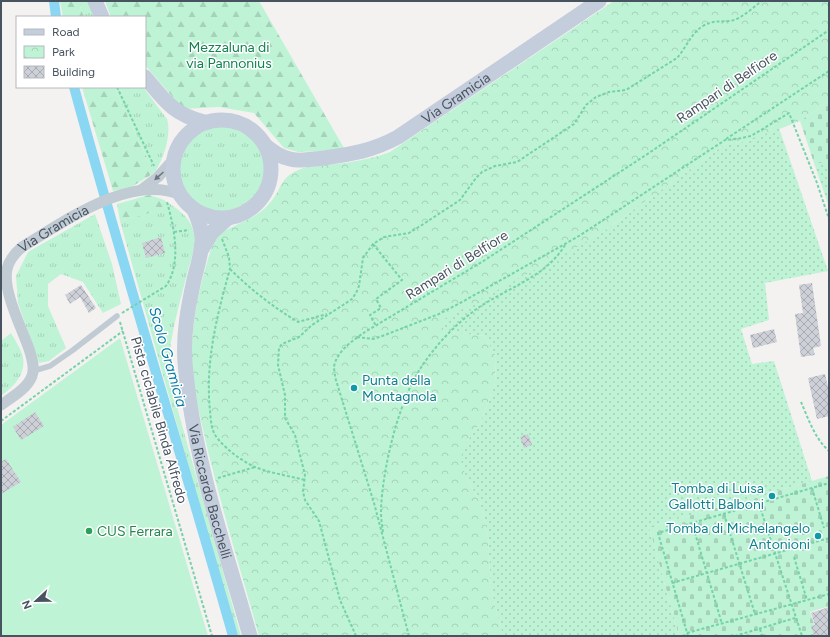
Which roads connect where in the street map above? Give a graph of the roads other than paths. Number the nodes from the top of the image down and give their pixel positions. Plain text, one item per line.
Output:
1 (95, 1) edge
2 (599, 1) edge
3 (102, 16) edge
4 (146, 78) edge
5 (165, 101) junction
6 (204, 122) junction
7 (266, 146) junction
8 (176, 152) junction
9 (300, 161) junction
10 (268, 187) junction
11 (141, 190) junction
12 (181, 195) junction
13 (194, 210) junction
14 (228, 218) junction
15 (201, 250) junction
16 (117, 316) dead end
17 (33, 371) junction
18 (1, 405) edge
19 (250, 636) edge

1 - 3 main road
2 - 9 main road, Via Gramicia
4 - 5 main road
5 - 6 main road
5 - 8 main road
6 - 7 main road, Via Gramicia
6 - 8 main road, Via Gramicia
7 - 9 main road, Via Gramicia
7 - 10 main road, Via Gramicia
8 -> 11 street, Via Gramicia
8 - 12 main road, Via Gramicia
9 - 10 main road, Via Gramicia
10 - 14 main road, Via Gramicia
11 - 12 street, Via Gramicia
11 - 17 street, Via Gramicia
12 - 13 main road, Via Gramicia
13 - 14 main road, Via Gramicia
13 - 15 main road, Via Riccardo Bacchelli
14 - 15 main road, Via Riccardo Bacchelli
15 - 19 main road, Via Riccardo Bacchelli
16 - 17 lane
17 - 18 street

